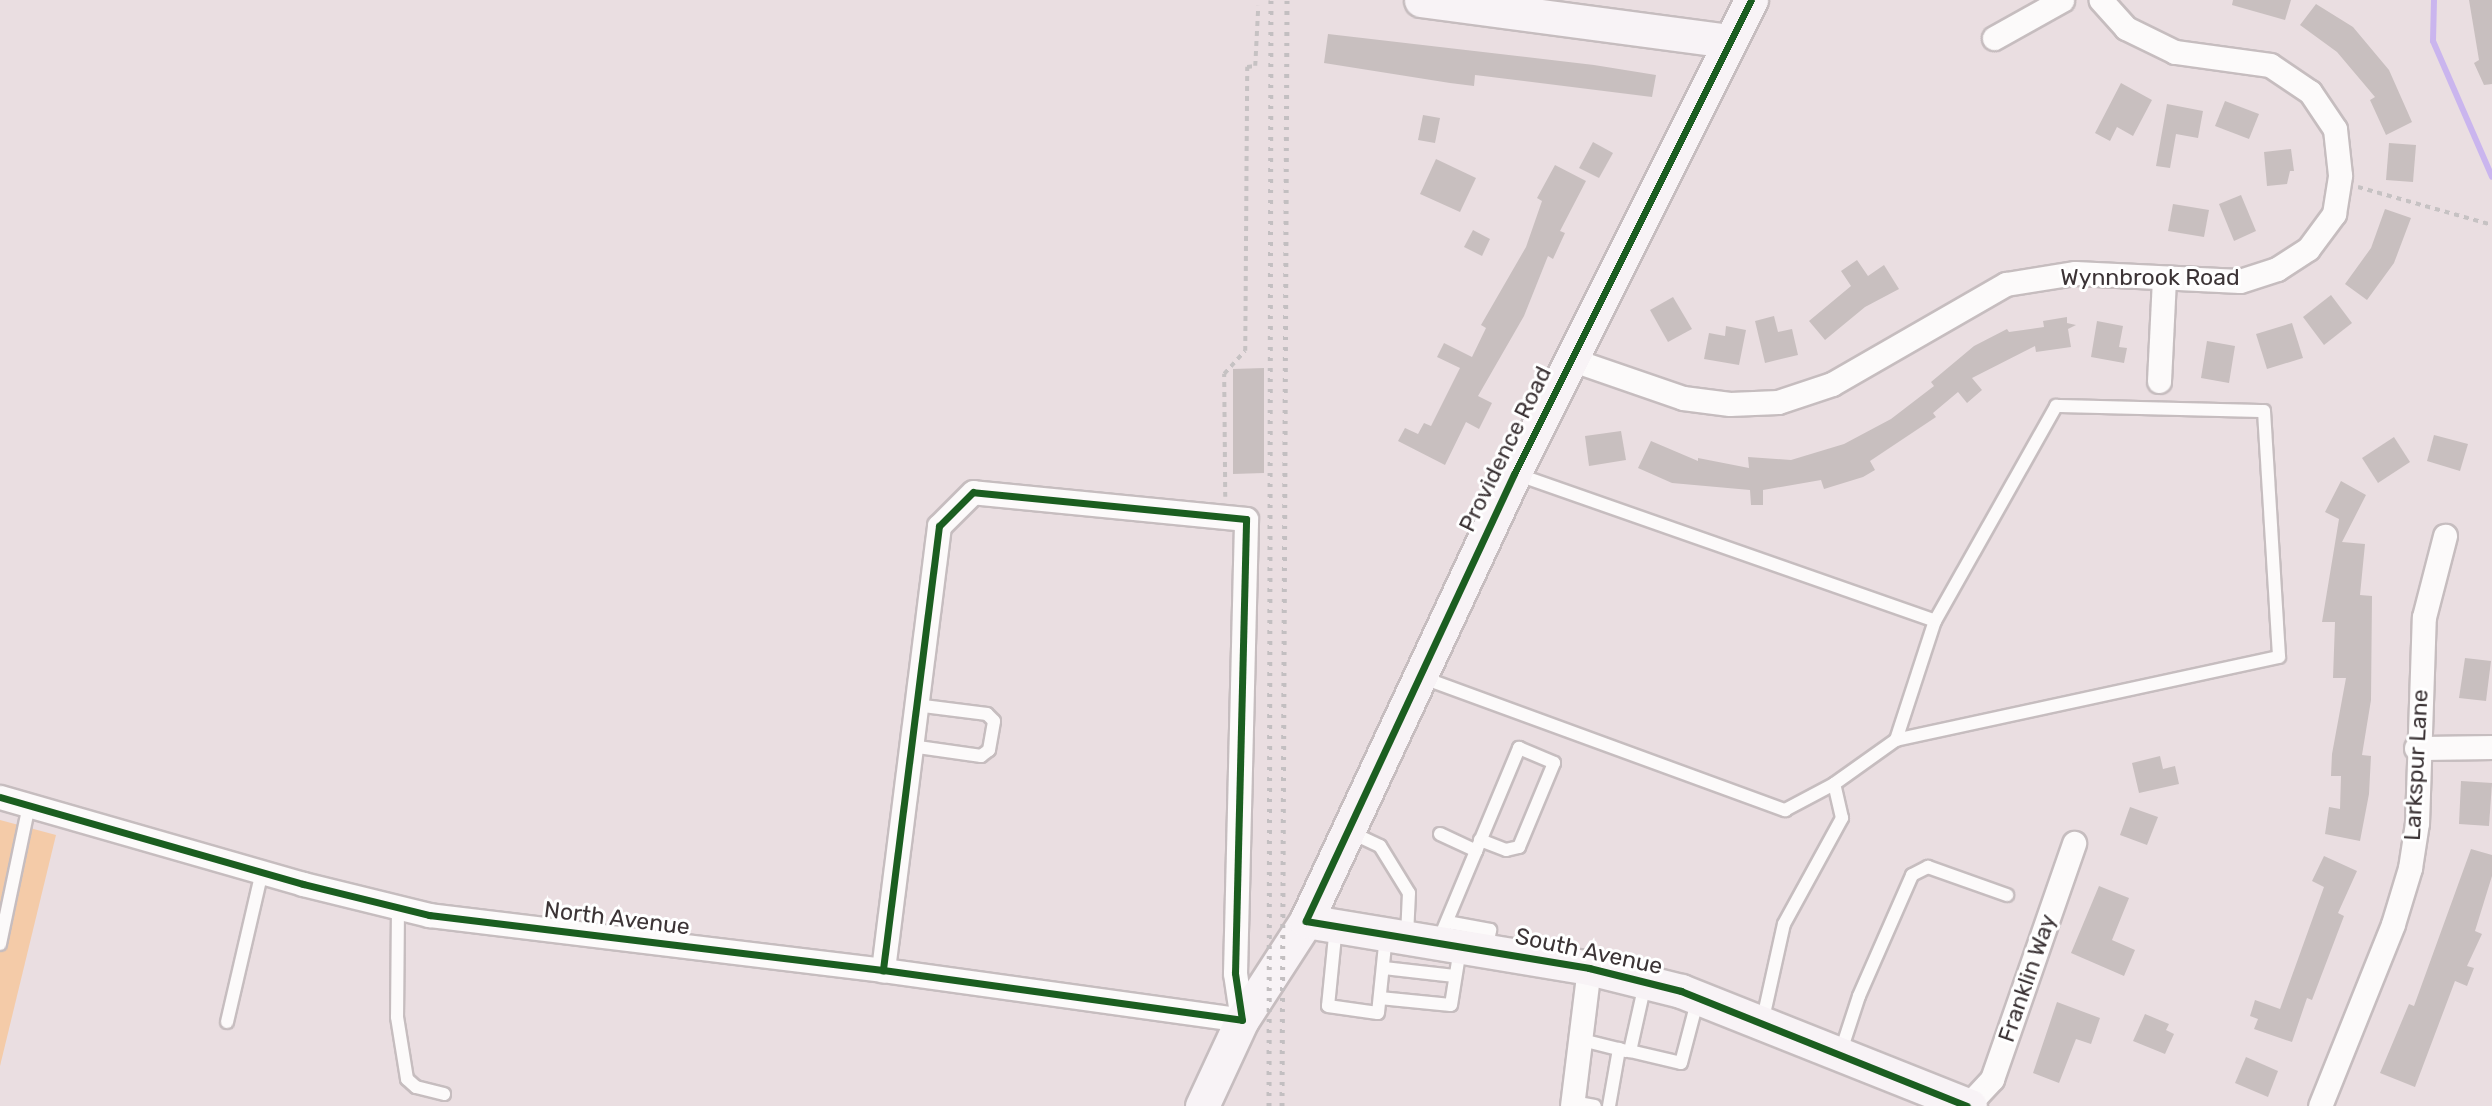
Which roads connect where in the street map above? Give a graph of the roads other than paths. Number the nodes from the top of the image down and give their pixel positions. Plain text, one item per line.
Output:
1 (1421, 0) edge
2 (1751, 0) edge
3 (2062, 0) edge
4 (2101, 0) edge
5 (1488, 5) edge
6 (1994, 38) dead end
7 (1728, 41) junction
8 (2164, 279) junction
9 (1570, 359) junction
10 (2159, 382) dead end
11 (1514, 474) junction
12 (2445, 536) dead end
13 (1935, 621) junction
14 (1418, 675) junction
15 (916, 705) junction
16 (1896, 740) junction
17 (911, 746) junction
18 (2492, 747) edge
19 (2416, 748) junction
20 (1834, 784) junction
21 (0, 797) edge
22 (29, 805) junction
23 (1346, 831) junction
24 (1440, 834) dead end
25 (2074, 843) dead end
26 (1478, 845) junction
27 (261, 872) junction
28 (2007, 895) dead end
29 (398, 907) junction
30 (1321, 923) junction
31 (0, 944) edge
32 (1440, 944) junction
33 (1384, 968) junction
34 (1589, 968) junction
35 (883, 970) junction
36 (1645, 982) junction
37 (1380, 998) junction
38 (1698, 998) junction
39 (1242, 1020) junction
40 (227, 1021) dead end
41 (1762, 1024) junction
42 (1581, 1041) junction
43 (1624, 1050) junction
44 (1840, 1054) junction
45 (444, 1094) dead end
46 (1580, 1105) edge
47 (1202, 1106) edge
48 (1609, 1106) edge
49 (1968, 1106) edge
50 (2319, 1106) edge

1 - 5 street
2 - 7 street, Providence Road
3 - 6 street
4 - 8 street, Wynnbrook Road
5 - 7 street
7 - 9 street, Providence Road
8 - 9 street, Wynnbrook Road
8 - 10 street
9 - 11 street, Providence Road
11 - 13 lane
11 - 14 street, Providence Road
12 - 19 street, Larkspur Lane
13 - 16 lane
13 - 16 lane
14 - 20 lane
14 - 23 street, Providence Road
15 - 17 street
15 - 17 lane
15 - 39 street
16 - 20 lane
17 - 35 street
18 - 19 street
19 - 50 street, Larkspur Lane
20 - 41 lane
21 - 22 street, North Avenue
22 - 27 street, North Avenue
22 - 31 lane
23 - 30 street, Providence Road
23 - 32 lane
24 - 26 lane
25 - 49 street, Franklin Way
26 - 26 lane
26 - 32 lane
27 - 29 street, North Avenue
27 - 40 lane
28 - 44 lane
29 - 35 street, North Avenue
29 - 45 lane
30 - 32 street, South Avenue
30 - 37 lane
30 - 39 street, Providence Road
32 - 33 lane
32 - 33 lane
32 - 34 street, South Avenue
32 - 37 lane
33 - 37 lane
34 - 36 street, South Avenue
34 - 42 street
35 - 39 street, North Avenue
36 - 38 street, South Avenue
36 - 43 lane
38 - 41 street, South Avenue
38 - 43 lane
39 - 47 street, Providence Road
41 - 44 street, South Avenue
42 - 43 lane
42 - 46 street
43 - 48 lane
44 - 49 street, South Avenue

